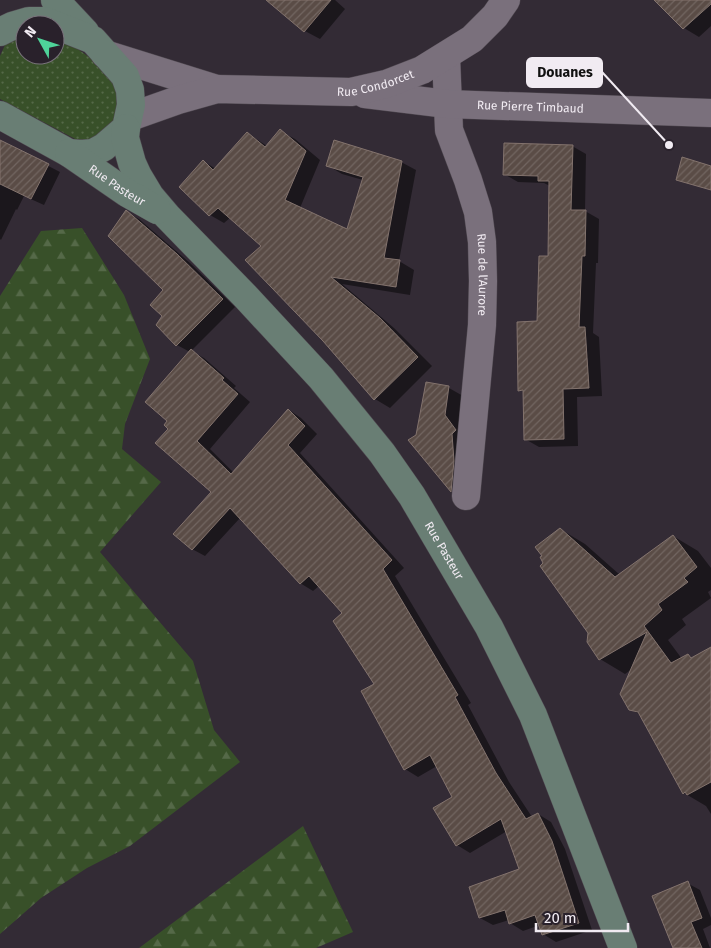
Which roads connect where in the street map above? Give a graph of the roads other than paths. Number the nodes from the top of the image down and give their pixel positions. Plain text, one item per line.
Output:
1 (55, 0) edge
2 (506, 0) edge
3 (0, 32) edge
4 (99, 47) junction
5 (446, 56) junction
6 (217, 90) junction
7 (351, 92) junction
8 (447, 104) junction
9 (711, 107) edge
10 (684, 112) junction
11 (711, 113) edge
12 (0, 115) edge
13 (128, 122) junction
14 (69, 152) junction
15 (167, 216) junction
16 (466, 496) dead end
17 (623, 948) edge

1 - 4 main road, Rue Pasteur
2 - 5 street, Rue Condorcet
3 - 4 main road
4 - 6 street, Rue Condorcet
4 - 13 main road, Rue Pasteur
5 - 7 street, Rue Condorcet
5 - 8 street, Rue de l'Aurore
6 - 7 street, Rue Condorcet
6 - 13 street, Rue Condorcet
7 - 8 street, Rue Pierre Timbaud
8 - 10 street, Rue Pierre Timbaud
8 - 16 street, Rue de l'Aurore
9 - 10 street
10 - 11 street, Rue Pierre Timbaud
12 - 14 main road, Rue Pasteur
13 - 14 main road
13 - 15 main road, Rue Pasteur
14 - 15 main road, Rue Pasteur
15 - 17 main road, Rue Pasteur

